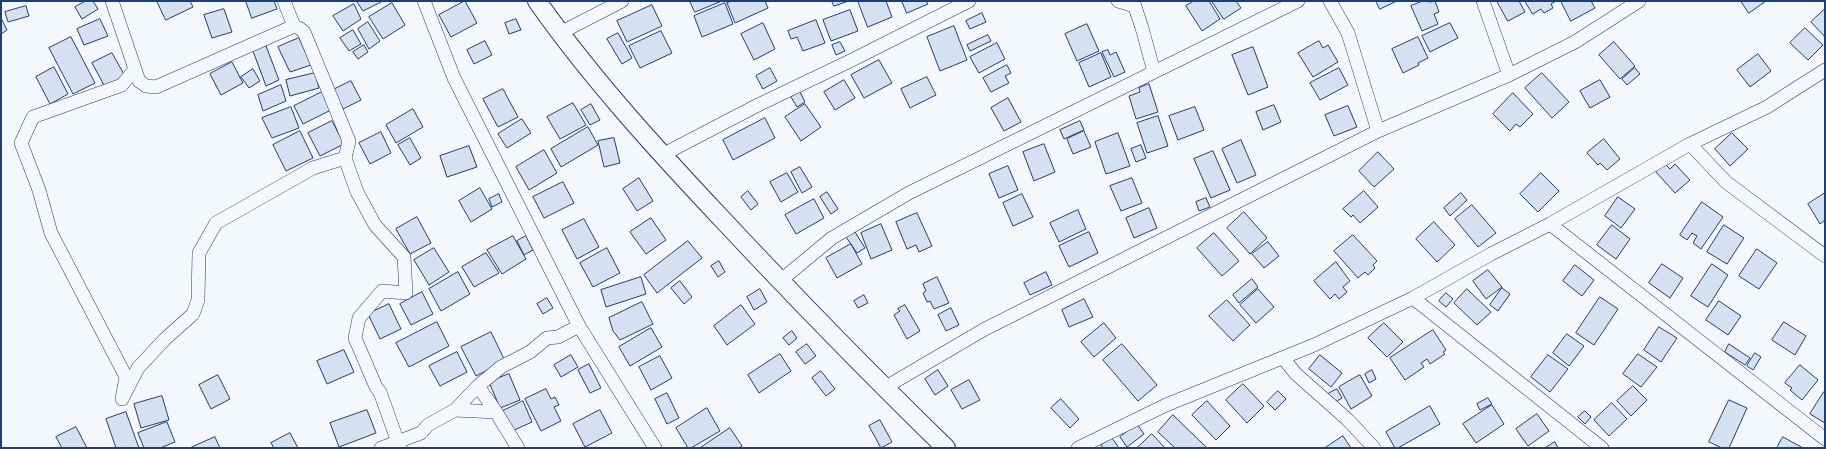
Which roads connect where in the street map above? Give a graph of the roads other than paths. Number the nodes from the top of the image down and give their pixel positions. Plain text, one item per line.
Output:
1 (112, 1) edge
2 (284, 1) edge
3 (424, 1) edge
4 (537, 1) edge
5 (622, 1) edge
6 (969, 1) edge
7 (1118, 1) edge
8 (1298, 1) edge
9 (1330, 1) edge
10 (1483, 1) edge
11 (1639, 1) edge
12 (1134, 3) edge
13 (294, 26) junction
14 (560, 33) junction
15 (134, 70) junction
16 (1825, 70) edge
17 (1154, 72) junction
18 (1509, 74) junction
19 (1378, 131) junction
20 (1690, 144) junction
21 (662, 155) junction
22 (345, 158) junction
23 (1550, 224) junction
24 (1825, 256) edge
25 (780, 281) junction
26 (1413, 298) junction
27 (579, 326) junction
28 (1283, 358) junction
29 (478, 386) junction
30 (884, 388) junction
31 (455, 410) junction
32 (496, 412) junction
33 (1825, 439) edge
34 (399, 445) edge
35 (380, 448) edge
36 (518, 448) edge
37 (656, 448) edge
38 (946, 448) edge
39 (1078, 448) edge
40 (1374, 448) edge
41 (1602, 448) edge

1 - 15 street
2 - 13 street
3 - 27 street
4 - 14 main road
5 - 14 street
6 - 21 street
7 - 12 street
8 - 17 street
9 - 19 street
10 - 18 street
11 - 18 street
12 - 17 street
13 - 15 street
13 - 22 street
14 - 21 main road
15 - 22 street
16 - 20 street
17 - 25 street
18 - 19 street
19 - 30 street
20 - 23 street
20 - 24 street
21 - 25 main road
22 - 34 street
23 - 26 street
23 - 33 street
25 - 30 main road
26 - 28 street
26 - 41 street
27 - 29 street
27 - 37 street
28 - 39 street
28 - 40 street
29 - 31 street
29 - 32 street
30 - 38 main road
31 - 32 street
31 - 34 street
32 - 36 street
34 - 35 street

